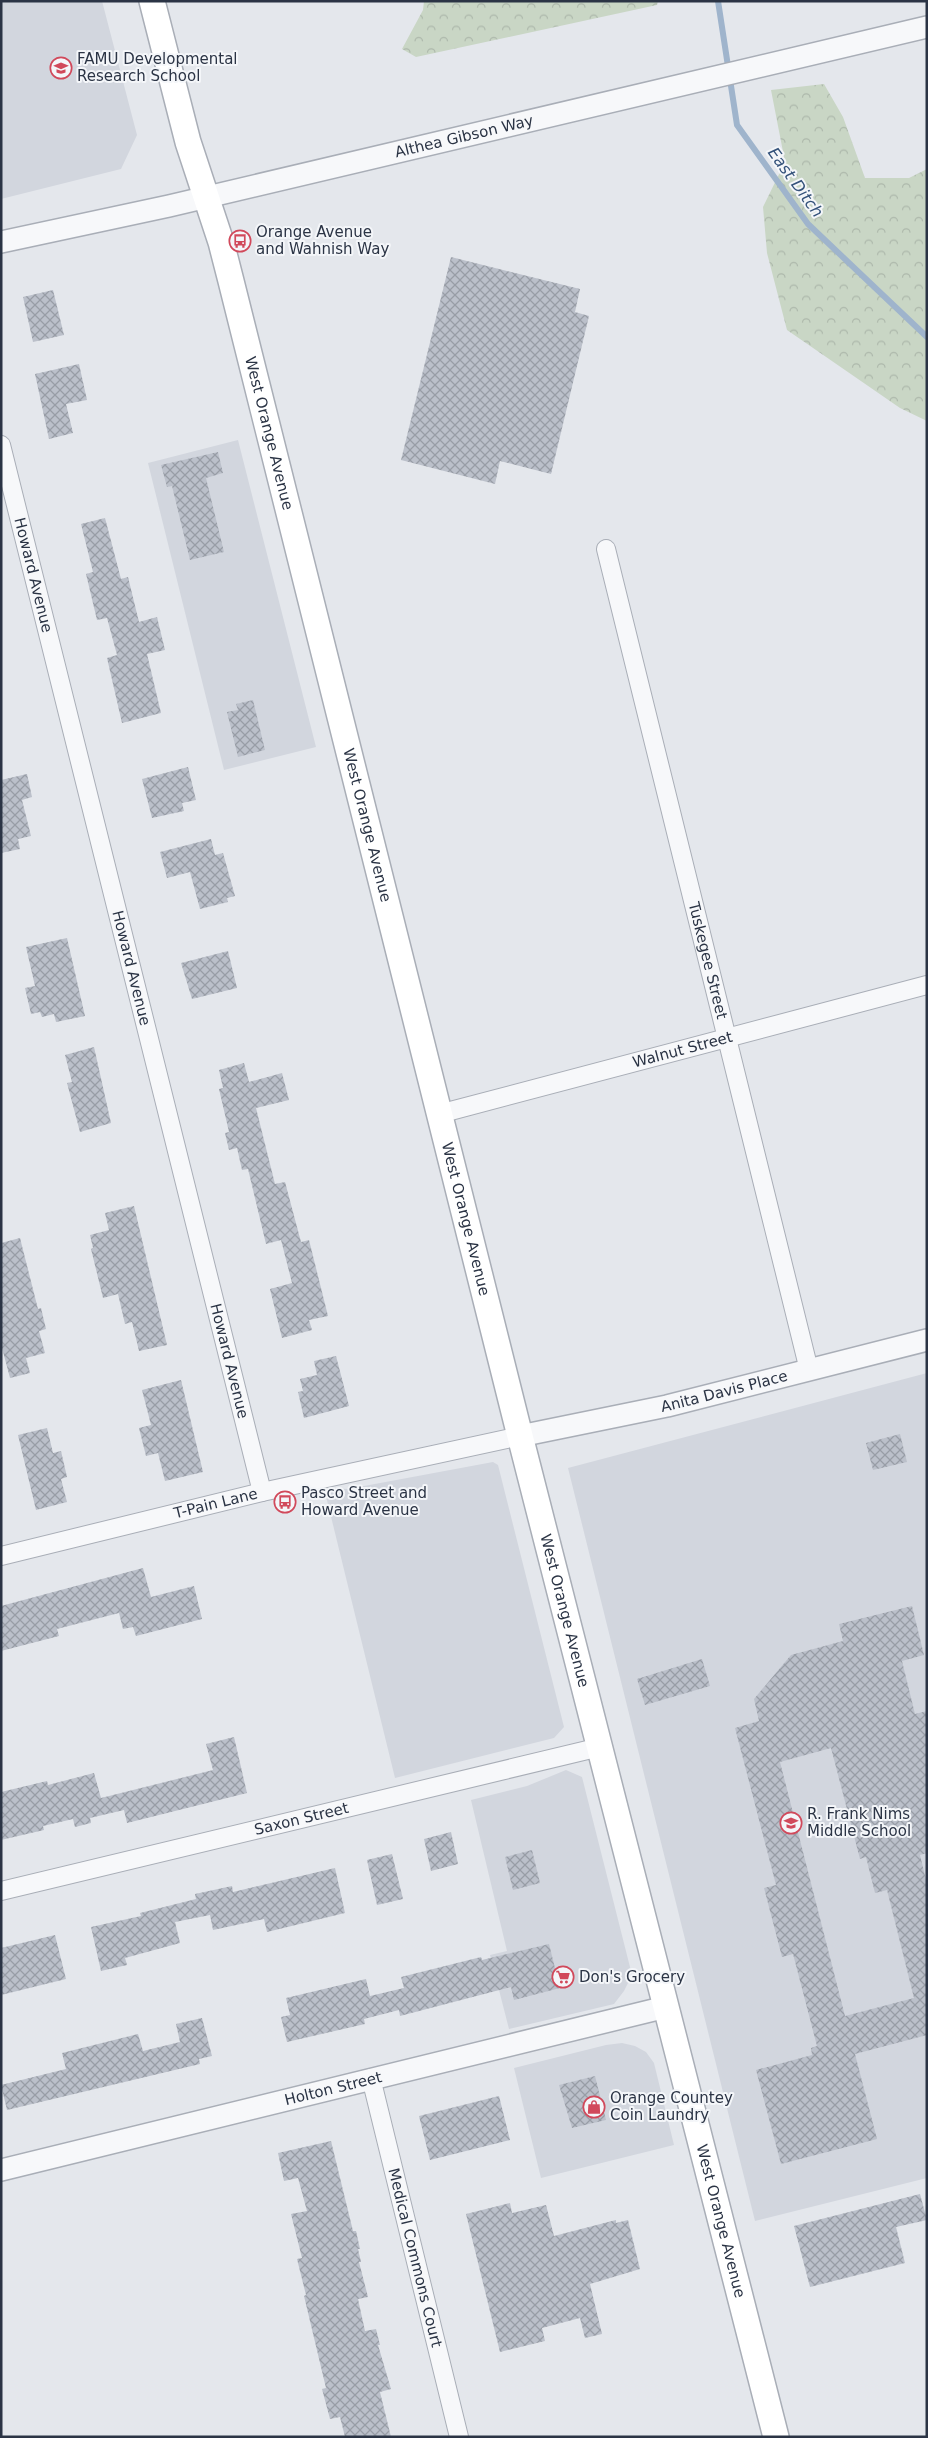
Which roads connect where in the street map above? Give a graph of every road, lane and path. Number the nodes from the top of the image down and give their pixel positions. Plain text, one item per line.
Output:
1 (152, 1) edge
2 (927, 27) edge
3 (206, 197) junction
4 (1, 242) edge
5 (1, 445) edge
6 (606, 549) dead end
7 (927, 985) edge
8 (727, 1038) junction
9 (439, 1114) junction
10 (927, 1340) edge
11 (809, 1370) junction
12 (520, 1436) junction
13 (262, 1492) junction
14 (1, 1556) edge
15 (600, 1747) junction
16 (1, 1891) edge
17 (666, 2007) junction
18 (371, 2078) junction
19 (1, 2170) edge
20 (459, 2437) edge
21 (776, 2437) edge

1 - 3 main road, West Orange Avenue
2 - 3 street, Althea Gibson Way
3 - 4 street, Althea Gibson Way
3 - 9 main road, West Orange Avenue
5 - 13 street, Howard Avenue
6 - 8 street, Tuskegee Street
7 - 8 street, Walnut Street
8 - 9 street, Walnut Street
8 - 11 street, Tuskegee Street
9 - 12 main road, West Orange Avenue
10 - 11 street, Anita Davis Place
11 - 12 street, Anita Davis Place
12 - 13 street, T-Pain Lane
12 - 15 main road, West Orange Avenue
13 - 14 street, T-Pain Lane
15 - 16 street, Saxon Street
15 - 17 main road, West Orange Avenue
17 - 18 street, Holton Street
17 - 21 main road, West Orange Avenue
18 - 19 street, Holton Street
18 - 20 street, Medical Commons Court

